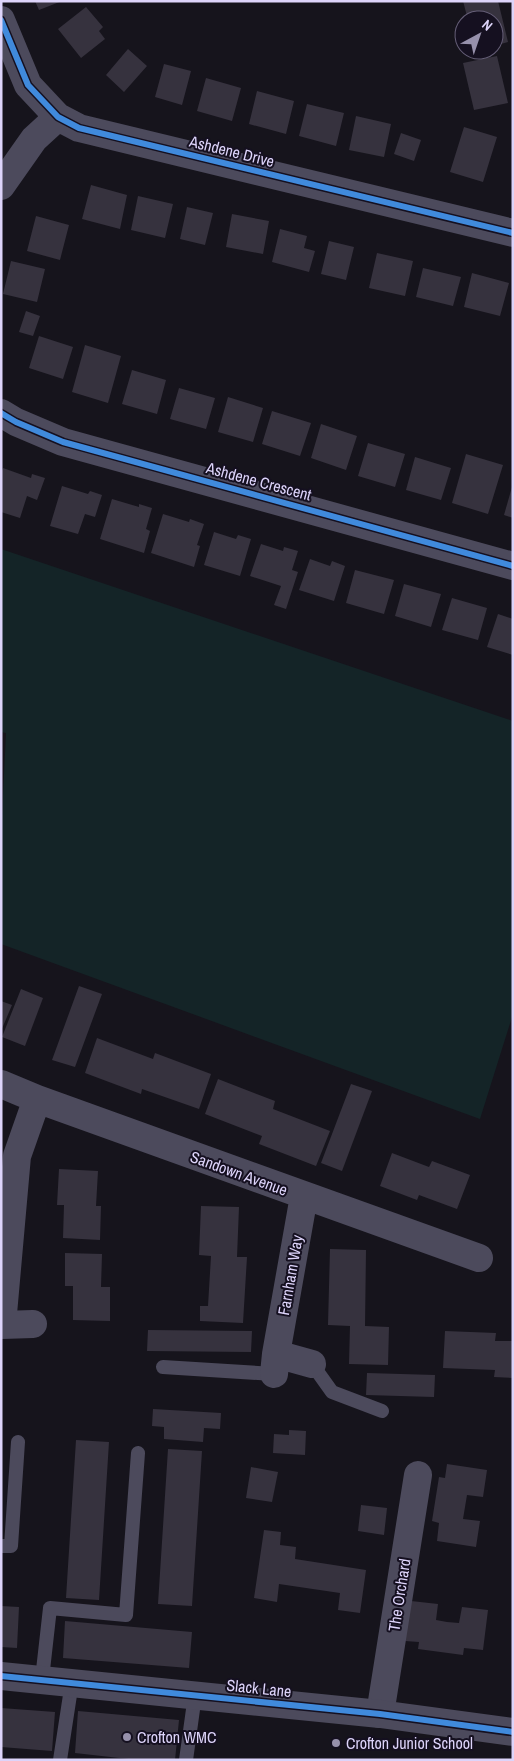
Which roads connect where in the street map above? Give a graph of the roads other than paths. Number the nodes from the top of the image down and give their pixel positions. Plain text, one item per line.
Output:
1 (1, 20) edge
2 (58, 117) junction
3 (1, 186) edge
4 (513, 233) edge
5 (1, 412) edge
6 (513, 566) edge
7 (1, 1084) edge
8 (37, 1099) junction
9 (304, 1196) junction
10 (479, 1258) dead end
11 (33, 1324) dead end
12 (275, 1364) junction
13 (312, 1364) joint
14 (163, 1366) dead end
15 (382, 1411) dead end
16 (18, 1442) dead end
17 (138, 1452) dead end
18 (418, 1475) dead end
19 (1, 1546) edge
20 (1, 1676) edge
21 (42, 1679) junction
22 (72, 1682) junction
23 (195, 1695) junction
24 (380, 1714) junction
25 (513, 1732) edge
26 (60, 1760) edge
27 (186, 1760) edge

1 - 2 street, Ashdene Drive
2 - 3 street
2 - 4 street, Ashdene Drive
5 - 6 street, Ashdene Crescent
7 - 8 street, Sandown Avenue
8 - 9 street, Sandown Avenue
8 - 11 street
9 - 10 street, Sandown Avenue
9 - 12 street, Farnham Way
12 - 13 street
12 - 14 lane
13 - 15 lane
16 - 19 lane
17 - 21 lane
18 - 24 street, The Orchard
20 - 21 street, Slack Lane
21 - 22 street, Slack Lane
22 - 23 street, Slack Lane
22 - 26 lane
23 - 24 street, Slack Lane
23 - 27 lane
24 - 25 street, Slack Lane

